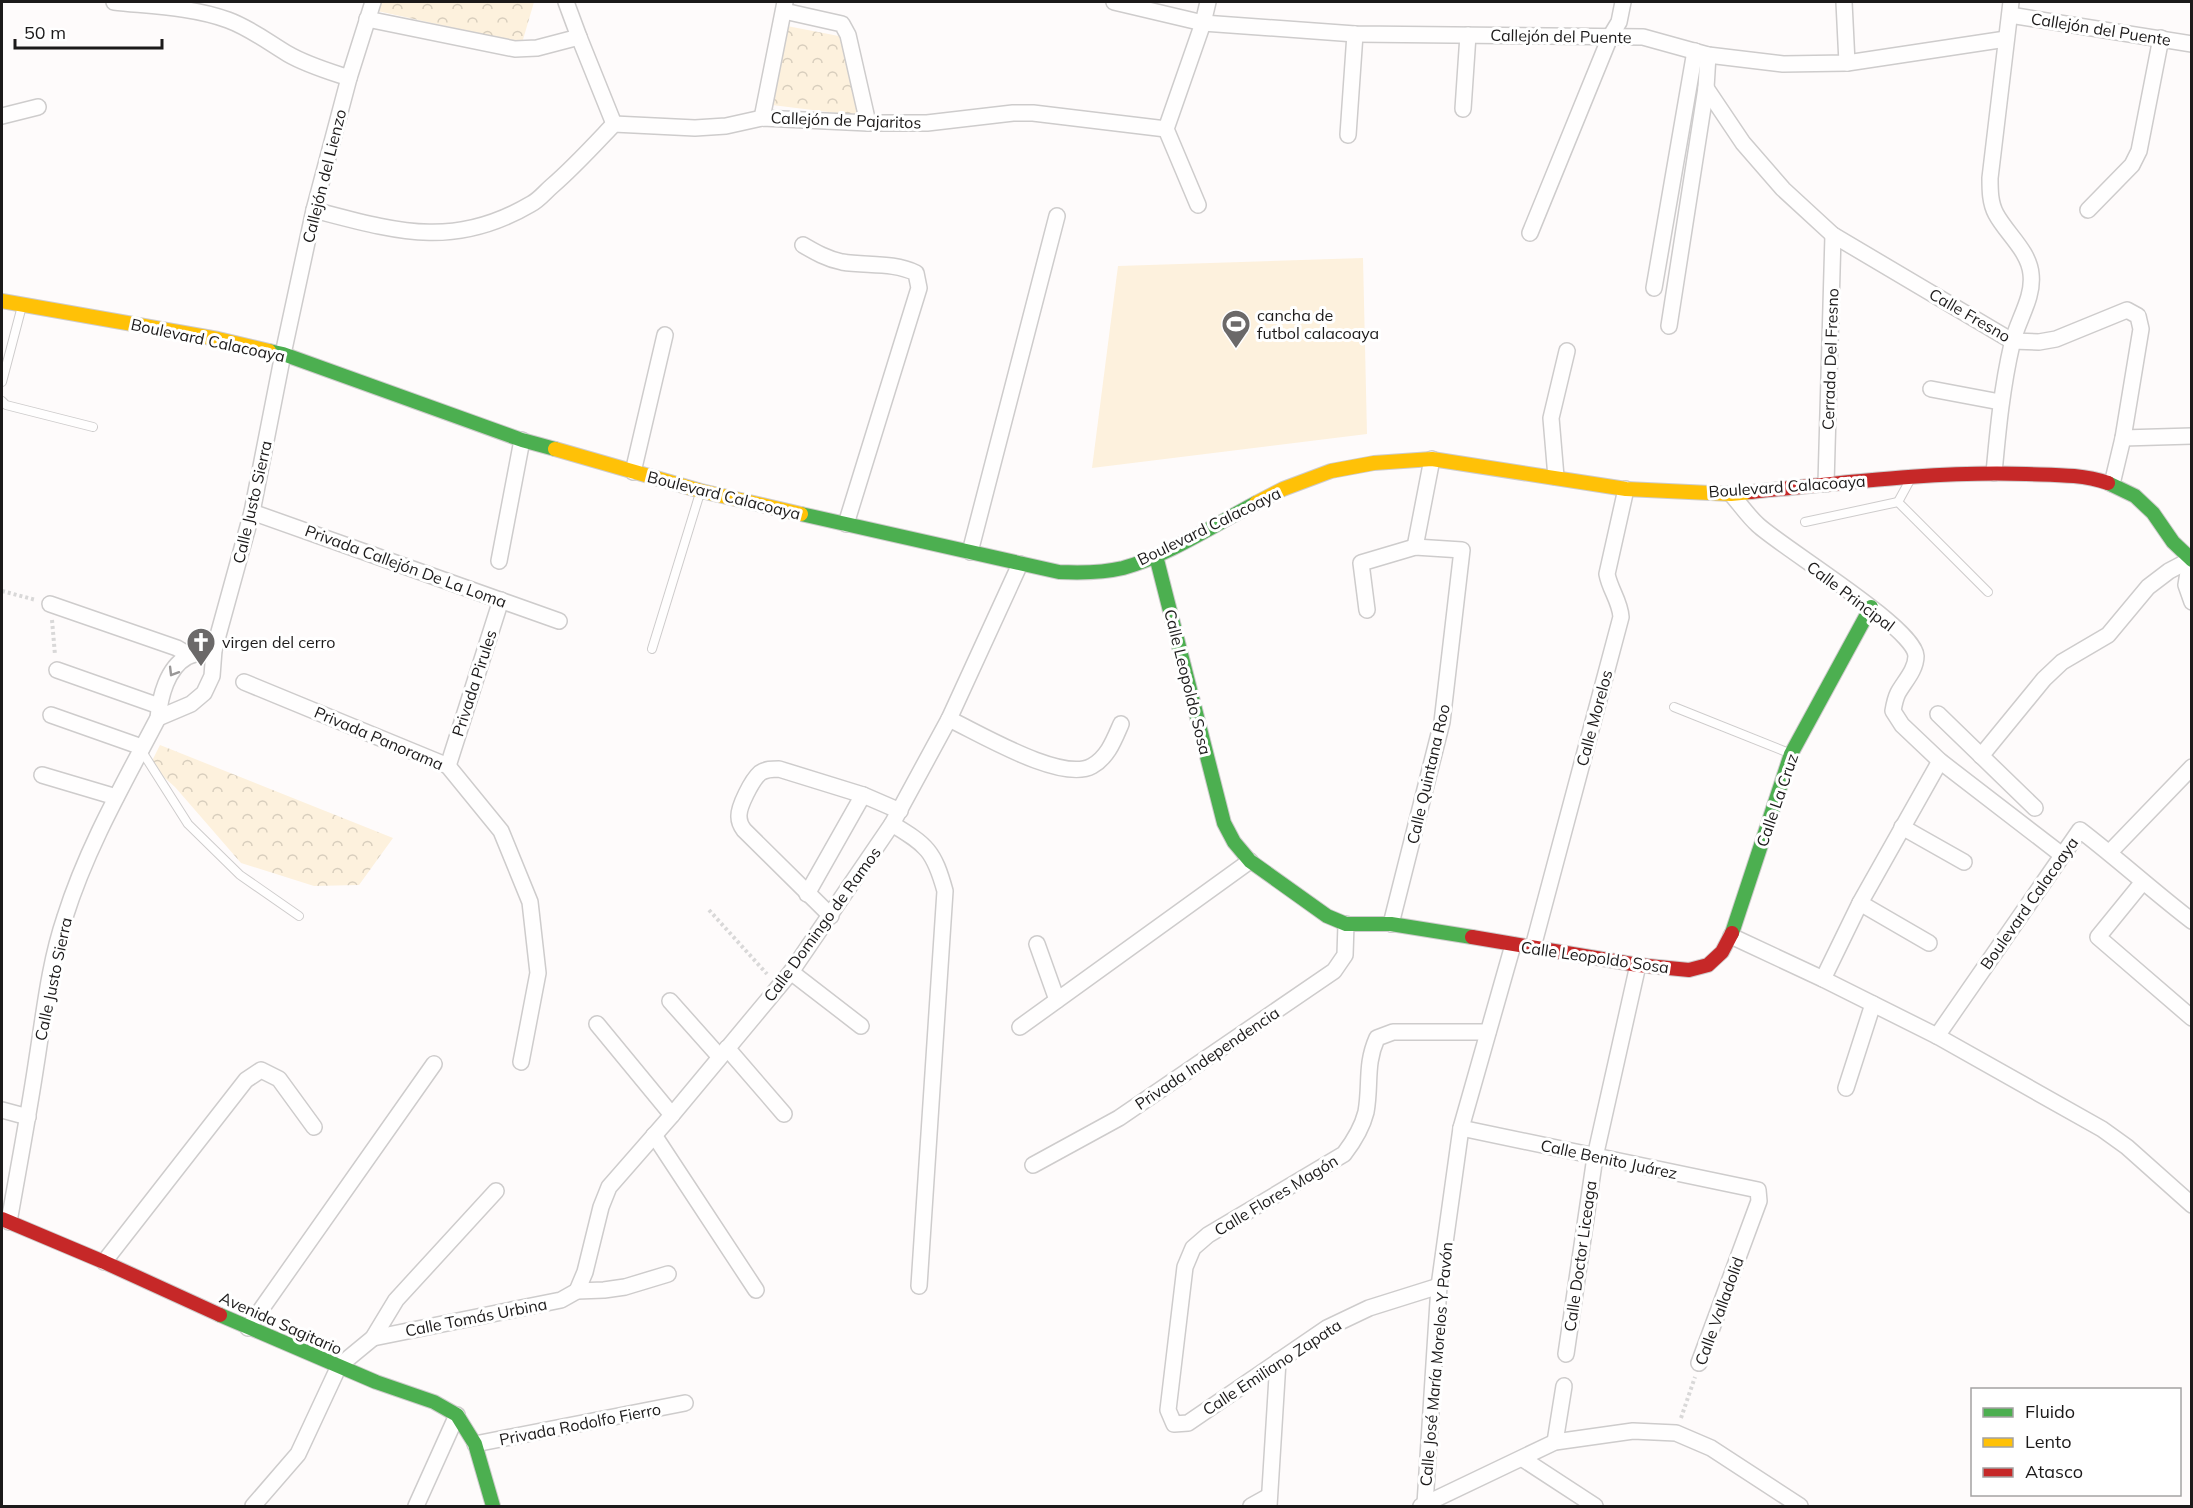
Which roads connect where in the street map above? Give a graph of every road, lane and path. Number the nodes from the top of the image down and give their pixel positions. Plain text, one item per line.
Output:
1 (114, 2) edge
2 (372, 2) edge
3 (566, 2) edge
4 (1114, 2) edge
5 (1208, 2) edge
6 (1623, 2) edge
7 (1844, 2) edge
8 (784, 6) edge
9 (2011, 8) edge
10 (367, 19) junction
11 (1203, 23) junction
12 (1355, 34) junction
13 (1468, 35) junction
14 (579, 37) junction
15 (1610, 37) junction
16 (2162, 38) junction
17 (2006, 39) junction
18 (2192, 44) edge
19 (1702, 53) junction
20 (1847, 63) junction
21 (349, 78) junction
22 (1706, 88) junction
23 (38, 107) dead end
24 (1463, 109) dead end
25 (2, 116) edge
26 (762, 118) junction
27 (868, 123) junction
28 (614, 124) junction
29 (1166, 129) junction
30 (1348, 135) dead end
31 (1198, 205) dead end
32 (314, 210) junction
33 (2088, 210) dead end
34 (1057, 216) dead end
35 (1530, 233) dead end
36 (1833, 235) junction
37 (803, 245) dead end
38 (1654, 288) dead end
39 (2, 301) edge
40 (22, 305) junction
41 (1669, 326) dead end
42 (665, 335) dead end
43 (2012, 341) junction
44 (1567, 351) dead end
45 (283, 354) junction
46 (2, 382) edge
47 (1931, 389) dead end
48 (2, 400) edge
49 (2000, 402) junction
50 (93, 427) dead end
51 (2192, 436) edge
52 (2123, 438) junction
53 (522, 440) junction
54 (1432, 459) junction
55 (633, 472) junction
56 (1994, 473) junction
57 (1912, 476) junction
58 (1556, 477) junction
59 (1826, 484) junction
60 (2112, 484) junction
61 (1626, 489) junction
62 (701, 491) junction
63 (1731, 494) junction
64 (1898, 502) junction
65 (252, 512) junction
66 (1805, 522) dead end
67 (846, 524) junction
68 (1415, 547) junction
69 (970, 552) junction
70 (1156, 556) junction
71 (2191, 560) edge
72 (499, 561) dead end
73 (1020, 564) junction
74 (2, 591) edge
75 (1988, 592) dead end
76 (501, 600) junction
77 (2192, 602) edge
78 (50, 604) joint
79 (1871, 607) junction
80 (1366, 610) dead end
81 (559, 621) dead end
82 (652, 649) dead end
83 (214, 650) junction
84 (189, 656) junction
85 (57, 670) dead end
86 (244, 682) dead end
87 (1674, 707) dead end
88 (158, 712) junction
89 (1938, 714) dead end
90 (51, 715) dead end
91 (949, 719) junction
92 (1120, 724) dead end
93 (141, 750) junction
94 (1791, 754) junction
95 (1981, 756) junction
96 (1940, 761) junction
97 (448, 766) junction
98 (2192, 767) edge
99 (42, 775) dead end
100 (863, 795) junction
101 (116, 797) junction
102 (2035, 808) dead end
103 (896, 817) junction
104 (1902, 827) junction
105 (2110, 852) junction
106 (2062, 855) junction
107 (1250, 861) junction
108 (1964, 862) dead end
109 (2142, 883) junction
110 (807, 894) junction
111 (1860, 903) junction
112 (710, 910) dead end
113 (300, 916) dead end
114 (831, 916) junction
115 (2192, 921) edge
116 (1346, 924) junction
117 (1391, 924) junction
118 (1731, 936) junction
119 (1929, 943) dead end
120 (1037, 944) dead end
121 (1513, 945) junction
122 (1533, 947) junction
123 (1638, 965) junction
124 (791, 972) junction
125 (1823, 979) junction
126 (779, 986) junction
127 (1057, 1000) junction
128 (670, 1001) dead end
129 (1873, 1004) junction
130 (2192, 1018) edge
131 (597, 1023) dead end
132 (861, 1026) dead end
133 (1020, 1027) dead end
134 (1488, 1032) junction
135 (1937, 1036) junction
136 (723, 1052) junction
137 (521, 1062) dead end
138 (434, 1064) dead end
139 (1846, 1088) dead end
140 (2, 1110) edge
141 (672, 1114) junction
142 (784, 1114) dead end
143 (28, 1117) junction
144 (314, 1127) dead end
145 (1461, 1128) junction
146 (654, 1135) junction
147 (1595, 1157) junction
148 (1033, 1165) dead end
149 (1758, 1190) joint
150 (496, 1191) dead end
151 (2192, 1205) edge
152 (5, 1221) edge
153 (104, 1262) junction
154 (668, 1274) dead end
155 (919, 1286) dead end
156 (1439, 1286) junction
157 (756, 1290) dead end
158 (577, 1291) junction
159 (248, 1328) junction
160 (373, 1338) junction
161 (1566, 1354) dead end
162 (1278, 1361) junction
163 (1699, 1363) joint
164 (339, 1366) junction
165 (1564, 1386) dead end
166 (685, 1403) dead end
167 (457, 1415) junction
168 (1174, 1424) joint
169 (1677, 1433) junction
170 (1555, 1442) junction
171 (475, 1444) junction
172 (1522, 1459) junction
173 (1269, 1501) edge
174 (1423, 1505) edge
175 (253, 1506) edge
176 (416, 1506) edge
177 (493, 1506) edge
178 (1251, 1506) edge
179 (1595, 1506) edge
180 (1800, 1506) edge

1 - 21 street
2 - 10 street, Callejón del Lienzo
3 - 14 street
4 - 11 street, Callejón del Puente
5 - 11 street
6 - 15 street
7 - 20 street
8 - 26 street
8 - 27 street
9 - 16 street, Callejón del Puente
9 - 17 street
10 - 14 street
10 - 21 street, Callejón del Lienzo
11 - 12 street, Callejón del Puente
11 - 29 street
12 - 13 street, Callejón del Puente
12 - 30 street
13 - 15 street, Callejón del Puente
13 - 24 street
14 - 28 street
15 - 19 street, Callejón del Puente
15 - 35 street
16 - 18 street, Callejón del Puente
16 - 33 street
17 - 20 street, Callejón del Puente
17 - 43 street
19 - 20 street, Callejón del Puente
19 - 22 street
19 - 38 street
21 - 32 street, Callejón del Lienzo
22 - 36 street, Calle Fresno
22 - 41 street
23 - 25 street
26 - 27 street, Callejón de Pajaritos
26 - 28 street, Callejón de Pajaritos
27 - 29 street, Callejón de Pajaritos
28 - 32 street
29 - 31 street
32 - 45 street, Callejón del Lienzo
34 - 69 street
36 - 43 street, Calle Fresno
36 - 59 street, Cerrada Del Fresno
37 - 67 street
39 - 40 street, Boulevard Calacoaya
40 - 45 street, Boulevard Calacoaya
40 - 46 lane
42 - 55 street
43 - 49 street
43 - 52 street, Calle Fresno
44 - 58 street
45 - 53 street, Boulevard Calacoaya
45 - 65 street, Calle Justo Sierra
47 - 49 street
48 - 50 lane
49 - 56 street
51 - 52 street
52 - 60 street, Calle Fresno
53 - 55 street, Boulevard Calacoaya
53 - 72 street
54 - 58 street, Boulevard Calacoaya
54 - 68 street
54 - 70 street, Boulevard Calacoaya
55 - 62 street, Boulevard Calacoaya
56 - 57 street, Boulevard Calacoaya
56 - 60 street, Boulevard Calacoaya
57 - 59 street, Boulevard Calacoaya
57 - 64 lane
58 - 61 street, Boulevard Calacoaya
59 - 63 street, Boulevard Calacoaya
60 - 71 street, Boulevard Calacoaya
61 - 63 street, Boulevard Calacoaya
61 - 122 street, Calle Morelos
62 - 67 street, Boulevard Calacoaya
62 - 82 lane
63 - 79 street, Calle Principal
64 - 66 lane
64 - 75 lane
65 - 76 street, Privada Callejón De La Loma
65 - 83 street, Calle Justo Sierra
67 - 69 street, Boulevard Calacoaya
68 - 80 street
68 - 117 street, Calle Quintana Roo
69 - 73 street, Boulevard Calacoaya
70 - 73 street, Boulevard Calacoaya
70 - 107 street, Calle Leopoldo Sosa
71 - 77 street
71 - 95 street
73 - 91 street, Calle Domingo de Ramos
74 - 78 path
76 - 81 street, Privada Callejón De La Loma
76 - 97 street, Privada Pirules
78 - 84 street
79 - 94 street, Calle La Cruz
79 - 96 street, Calle Principal
83 - 84 street
83 - 88 street, Calle Justo Sierra
84 -> 88 street, Calle Justo Sierra
85 - 88 street
86 - 97 street, Privada Panorama
87 - 94 lane
88 - 93 street, Calle Justo Sierra
89 - 95 street
90 - 93 street
91 - 92 street
91 - 103 street, Calle Domingo de Ramos
93 - 101 street, Calle Justo Sierra
93 - 113 lane
94 - 118 street, Calle La Cruz
95 - 102 street
96 - 104 street
96 - 106 street, Calle Principal
97 - 137 street, Privada Panorama
98 - 105 street
99 - 101 street
100 - 103 street
100 - 110 street
100 - 110 street
101 - 143 street, Calle Justo Sierra
103 - 114 street, Calle Domingo de Ramos
103 - 155 street
104 - 108 street
104 - 111 street
105 - 106 street, Boulevard Calacoaya
105 - 109 street, Boulevard Calacoaya
106 - 135 street, Boulevard Calacoaya
107 - 116 street, Calle Leopoldo Sosa
107 - 127 street
109 - 115 street, Boulevard Calacoaya
109 - 130 street
110 - 114 street
111 - 119 street
111 - 125 street
112 - 126 path
114 - 124 street, Calle Domingo de Ramos
116 - 117 street, Calle Leopoldo Sosa
116 - 148 street, Privada Independencia
117 - 121 street, Calle Leopoldo Sosa
118 - 123 street, Calle Leopoldo Sosa
118 - 125 street
120 - 127 street
121 - 122 street, Calle Leopoldo Sosa
121 - 134 street, Calle José María Morelos Y Pavón
122 - 123 street, Calle Leopoldo Sosa
123 - 147 street, Calle Doctor Liceaga
124 - 126 street, Calle Domingo de Ramos
124 - 132 street
125 - 129 street
126 - 136 street, Calle Domingo de Ramos
127 - 133 street
128 - 136 street
129 - 135 street
129 - 139 street
131 - 141 street
134 - 145 street, Calle José María Morelos Y Pavón
134 - 168 street, Calle Flores Magón
135 - 151 street
136 - 141 street, Calle Domingo de Ramos
136 - 142 street
138 - 159 street
140 - 143 street
141 - 146 street, Calle Domingo de Ramos
143 - 152 street, Calle Justo Sierra
144 - 153 street
145 - 147 street, Calle Benito Juárez
145 - 156 street, Calle José María Morelos Y Pavón
146 - 157 street
146 - 158 street, Calle Domingo de Ramos
147 - 149 street, Calle Benito Juárez
147 - 161 street, Calle Doctor Liceaga
149 - 163 street, Calle Valladolid
150 - 160 street
152 - 153 street, Avenida Sagitario
153 - 159 street, Avenida Sagitario
154 - 158 street, Calle Tomás Urbina
156 - 162 street, Calle Emiliano Zapata
156 - 174 street, Calle José María Morelos Y Pavón
158 - 160 street, Calle Tomás Urbina
159 - 164 street, Avenida Sagitario
160 - 164 street
162 - 168 street, Calle Emiliano Zapata
162 - 173 street
163 - 169 path, Calle Valladolid
164 - 167 street, Avenida Sagitario
164 - 175 street
165 - 170 street
166 - 171 street, Privada Rodolfo Fierro
167 - 171 street, Avenida Sagitario
167 - 176 street
169 - 170 street
169 - 180 street
170 - 172 street
171 - 177 street, Avenida Sagitario
172 - 174 street
172 - 179 street
173 - 178 street

